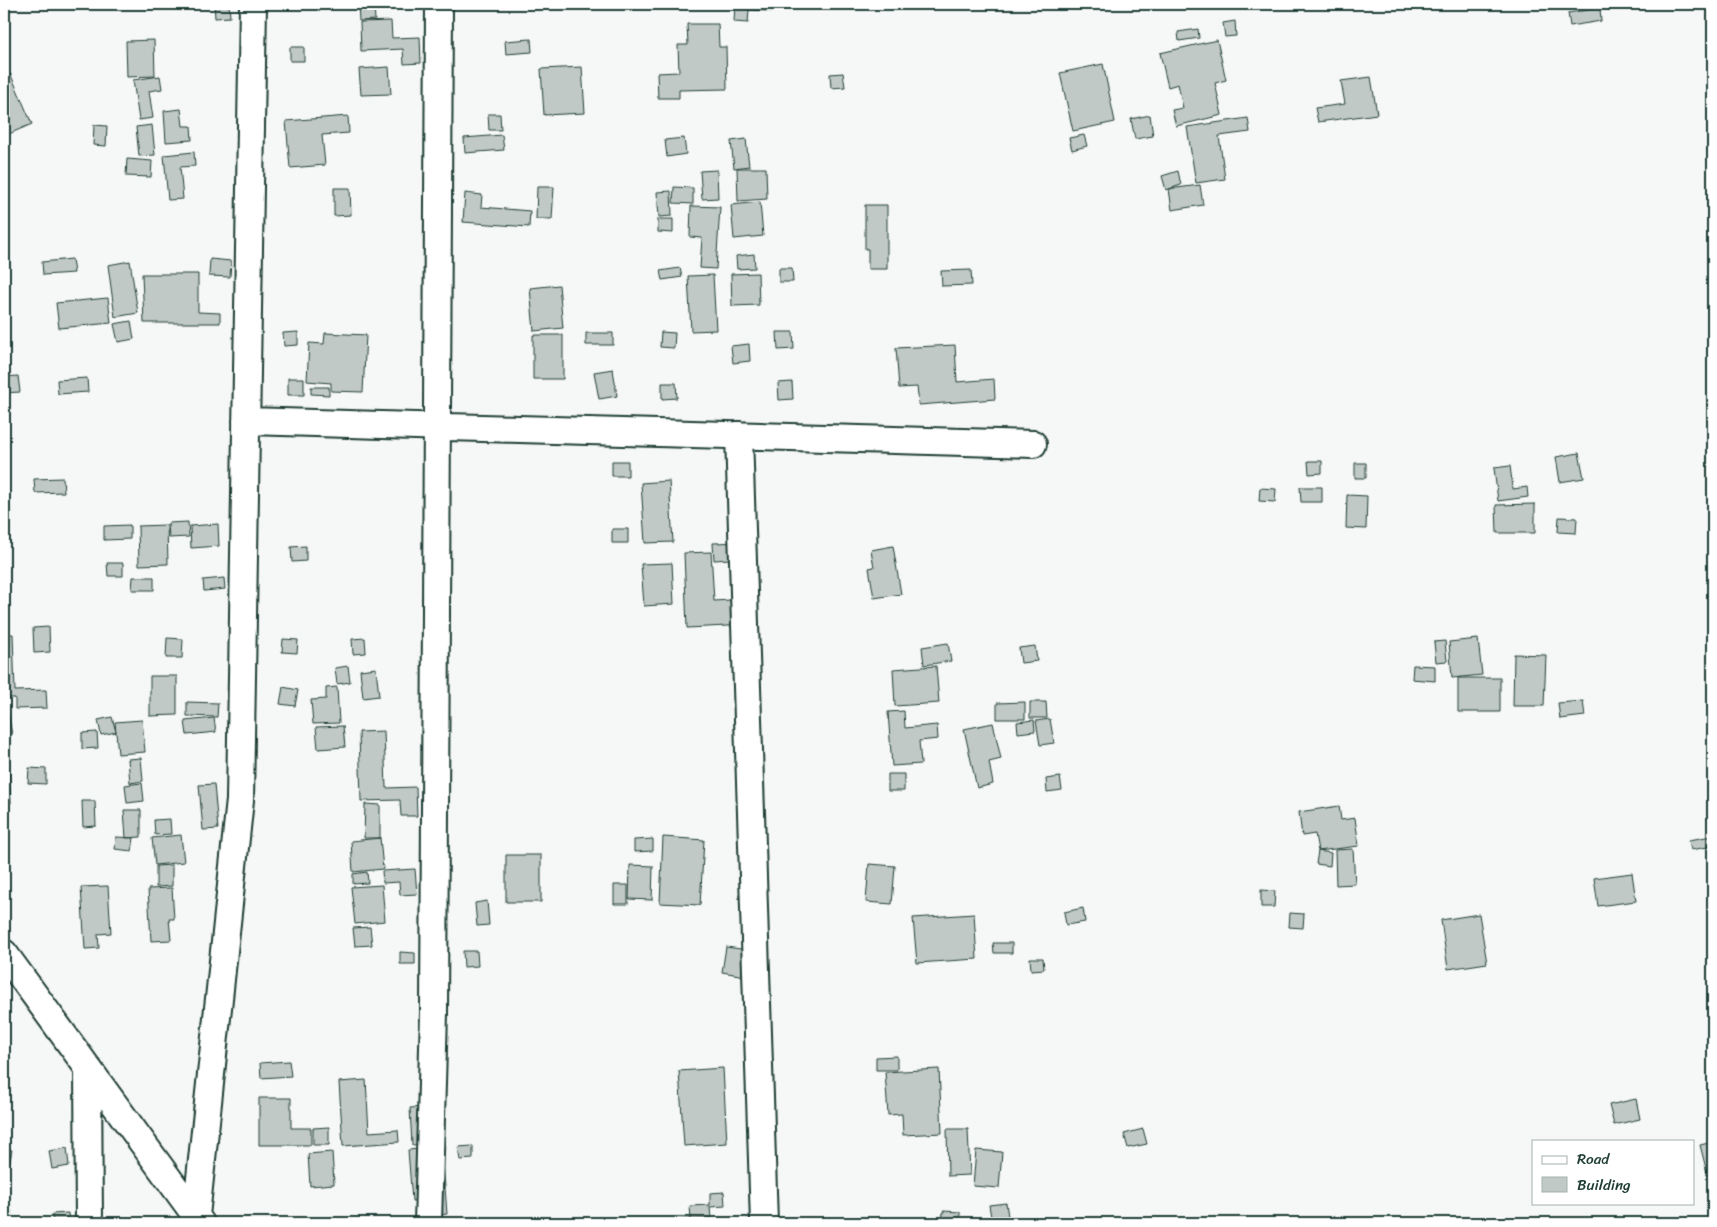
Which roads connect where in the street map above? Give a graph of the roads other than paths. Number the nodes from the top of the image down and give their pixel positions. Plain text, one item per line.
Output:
1 (253, 4) edge
2 (439, 4) edge
3 (246, 421) junction
4 (435, 427) junction
5 (738, 435) junction
6 (1032, 444) dead end
7 (4, 953) edge
8 (88, 1068) junction
9 (199, 1220) edge
10 (89, 1223) edge
11 (428, 1223) edge
12 (764, 1223) edge

1 - 3 street
2 - 4 street
3 - 4 street
3 - 9 street
4 - 5 street
4 - 11 street
5 - 6 street
5 - 12 street
7 - 8 street
8 - 9 street
8 - 10 street

